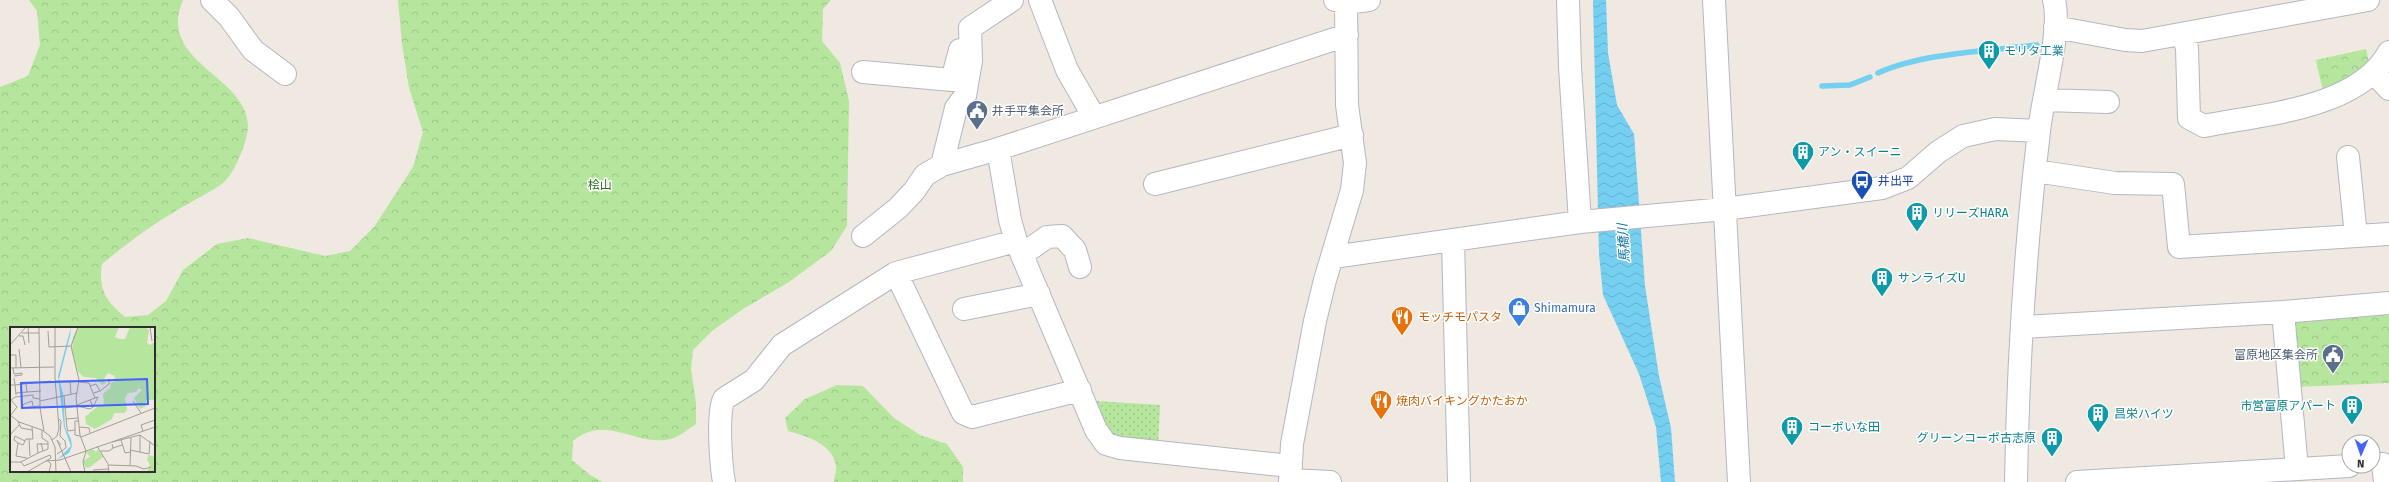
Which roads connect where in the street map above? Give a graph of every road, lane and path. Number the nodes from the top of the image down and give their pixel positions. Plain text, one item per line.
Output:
1 (212, 0) edge
2 (1012, 0) edge
3 (1040, 0) edge
4 (1369, 0) edge
5 (1568, 0) edge
6 (1714, 0) edge
7 (2054, 0) edge
8 (2368, 0) edge
9 (1342, 1) edge
10 (2054, 27) junction
11 (970, 28) junction
12 (1347, 35) junction
13 (2183, 35) junction
14 (2389, 52) edge
15 (864, 72) dead end
16 (2374, 73) junction
17 (285, 74) dead end
18 (2389, 89) edge
19 (2044, 100) junction
20 (2108, 102) dead end
21 (1094, 117) junction
22 (2039, 131) junction
23 (1352, 135) junction
24 (998, 149) junction
25 (2348, 157) dead end
26 (942, 165) junction
27 (2035, 171) junction
28 (1155, 184) dead end
29 (1725, 209) junction
30 (1582, 222) junction
31 (2389, 234) edge
32 (864, 236) dead end
33 (2356, 236) junction
34 (1453, 240) junction
35 (1019, 248) junction
36 (1333, 257) junction
37 (1080, 267) dead end
38 (896, 273) junction
39 (1039, 294) junction
40 (2389, 303) edge
41 (964, 309) dead end
42 (2283, 312) junction
43 (2022, 327) junction
44 (1080, 390) junction
45 (2341, 466) edge
46 (2297, 469) junction
47 (1290, 476) edge
48 (724, 482) edge
49 (1330, 482) edge
50 (1459, 482) edge
51 (1739, 482) edge
52 (2016, 482) edge
53 (2077, 482) edge

1 - 17 street
2 - 11 street
3 - 21 street
4 - 9 street
5 - 30 street
6 - 29 street
7 - 10 street
8 - 13 street
9 - 12 street
10 - 13 street
10 - 19 street
11 - 15 street
11 - 26 street
12 - 21 street
12 - 23 street
13 - 16 street
14 - 16 street
16 - 18 street
19 - 20 street
19 - 22 street
21 - 24 street
22 - 27 street
22 - 29 street
23 - 28 street
23 - 36 street
24 - 26 street
24 - 35 street
25 - 33 street
26 - 32 street
27 - 33 street
27 - 43 street
29 - 30 street
29 - 51 street
30 - 34 street
31 - 33 street
34 - 36 street
34 - 50 street
35 - 37 street
35 - 38 street
35 - 39 street
36 - 47 street
38 - 44 street
38 - 48 street
39 - 41 street
39 - 44 street
40 - 42 street
42 - 43 street
42 - 46 street
43 - 52 street
44 - 47 street
45 - 46 street
46 - 53 street
47 - 49 street

